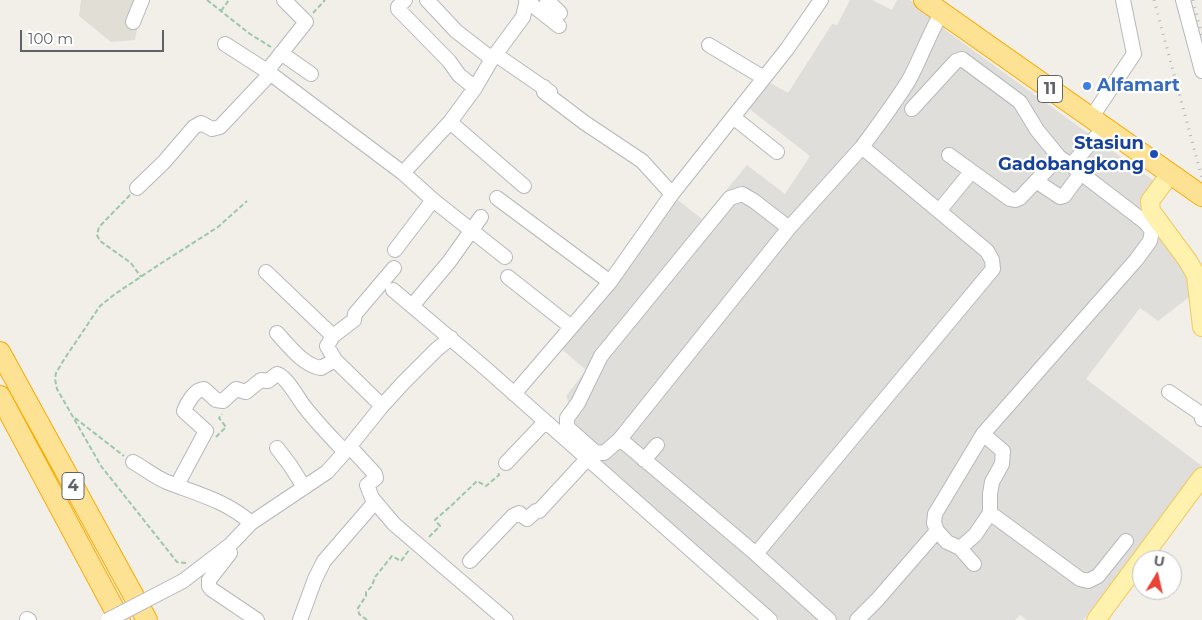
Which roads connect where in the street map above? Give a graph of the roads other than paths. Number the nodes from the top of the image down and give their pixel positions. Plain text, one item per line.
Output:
1 (142, 0) edge
2 (284, 0) edge
3 (405, 0) edge
4 (427, 0) edge
5 (527, 0) edge
6 (547, 0) edge
7 (821, 0) edge
8 (924, 0) edge
9 (1123, 0) edge
10 (1183, 0) edge
11 (942, 12) junction
12 (132, 22) dead end
13 (225, 44) dead end
14 (709, 45) dead end
15 (1199, 49) edge
16 (281, 53) junction
17 (494, 56) junction
18 (1202, 71) edge
19 (269, 73) junction
20 (311, 74) dead end
21 (764, 78) junction
22 (544, 87) junction
23 (475, 88) junction
24 (556, 96) dead end
25 (912, 109) dead end
26 (733, 117) junction
27 (450, 122) junction
28 (1098, 123) junction
29 (862, 147) junction
30 (777, 152) dead end
31 (949, 155) dead end
32 (1059, 157) junction
33 (1076, 169) junction
34 (971, 172) junction
35 (403, 173) junction
36 (1173, 176) junction
37 (1036, 181) junction
38 (524, 186) dead end
39 (137, 188) road end
40 (672, 194) junction
41 (1202, 196) edge
42 (497, 198) dead end
43 (433, 200) junction
44 (939, 211) junction
45 (481, 217) dead end
46 (789, 228) junction
47 (471, 231) junction
48 (394, 250) dead end
49 (505, 256) dead end
50 (394, 268) dead end
51 (266, 272) dead end
52 (508, 277) dead end
53 (610, 282) junction
54 (393, 290) dead end
55 (412, 306) junction
56 (570, 326) junction
57 (1202, 327) edge
58 (276, 333) dead end
59 (333, 336) junction
60 (451, 338) junction
61 (0, 352) edge
62 (335, 360) junction
63 (1169, 392) dead end
64 (514, 394) junction
65 (0, 396) edge
66 (382, 406) junction
67 (1202, 419) edge
68 (545, 422) junction
69 (983, 434) junction
70 (620, 439) junction
71 (656, 445) dead end
72 (277, 448) dead end
73 (347, 449) junction
74 (587, 459) junction
75 (644, 460) junction
76 (133, 462) road end
77 (506, 463) road end
78 (1202, 477) edge
79 (177, 485) junction
80 (304, 487) junction
81 (375, 502) junction
82 (990, 513) junction
83 (252, 522) junction
84 (937, 531) junction
85 (1126, 541) dead end
86 (230, 545) junction
87 (960, 548) junction
88 (756, 554) junction
89 (470, 561) dead end
90 (974, 564) dead end
91 (108, 620) edge
92 (120, 620) edge
93 (147, 620) edge
94 (257, 620) edge
95 (300, 620) edge
96 (506, 620) edge
97 (770, 620) edge
98 (829, 620) edge
99 (857, 620) edge
100 (1096, 620) edge

1 - 12 street
2 - 16 street
3 - 23 street
4 - 17 street
5 - 6 street
5 - 17 street
7 - 21 street
8 - 11 highway, 11
9 - 28 street
10 - 15 street
11 - 28 highway, 11
11 - 29 street
13 - 19 street
14 - 21 street
15 - 18 street
16 - 19 street
16 - 20 street
17 - 22 street
17 - 23 street
19 - 35 street
19 - 39 street
21 - 26 street
22 - 24 street
22 - 40 street
23 - 27 street
25 - 32 street
26 - 30 street
26 - 40 street
27 - 35 street
27 - 38 street
28 - 33 street
28 - 36 highway, 11
29 - 44 street
29 - 46 street
31 - 34 street
32 - 33 street
32 - 37 street
33 - 37 street
33 - 69 street
34 - 37 street
34 - 44 street
35 - 43 street
36 - 41 highway, 11
36 - 57 main road
40 - 53 street
42 - 53 street
43 - 47 street
43 - 48 street
44 - 88 street
45 - 47 street
46 - 70 street
46 - 70 street
47 - 49 street
47 - 55 street
50 - 59 street
51 - 59 street
52 - 56 street
53 - 56 street
54 - 55 street
55 - 60 street
56 - 64 street
58 - 62 street
59 - 62 street
60 - 64 street
60 - 66 street
61 - 93 highway, 4
62 - 66 street
63 - 67 street
64 - 68 street
65 - 92 highway, 4
66 - 73 street
68 - 74 street
68 - 77 street
69 - 82 street
69 - 84 street
70 - 75 street
71 - 75 street
72 - 80 street
73 - 79 street
73 - 80 street
73 - 81 street
74 - 89 street
74 - 97 street
75 - 88 street
76 - 79 street
78 - 100 main road
79 - 83 street
80 - 83 street
81 - 95 street
81 - 96 street
82 - 85 street
82 - 87 street
83 - 86 street
84 - 87 street
84 - 99 street
86 - 91 street, bridge
86 - 94 street
87 - 90 street
88 - 98 street

